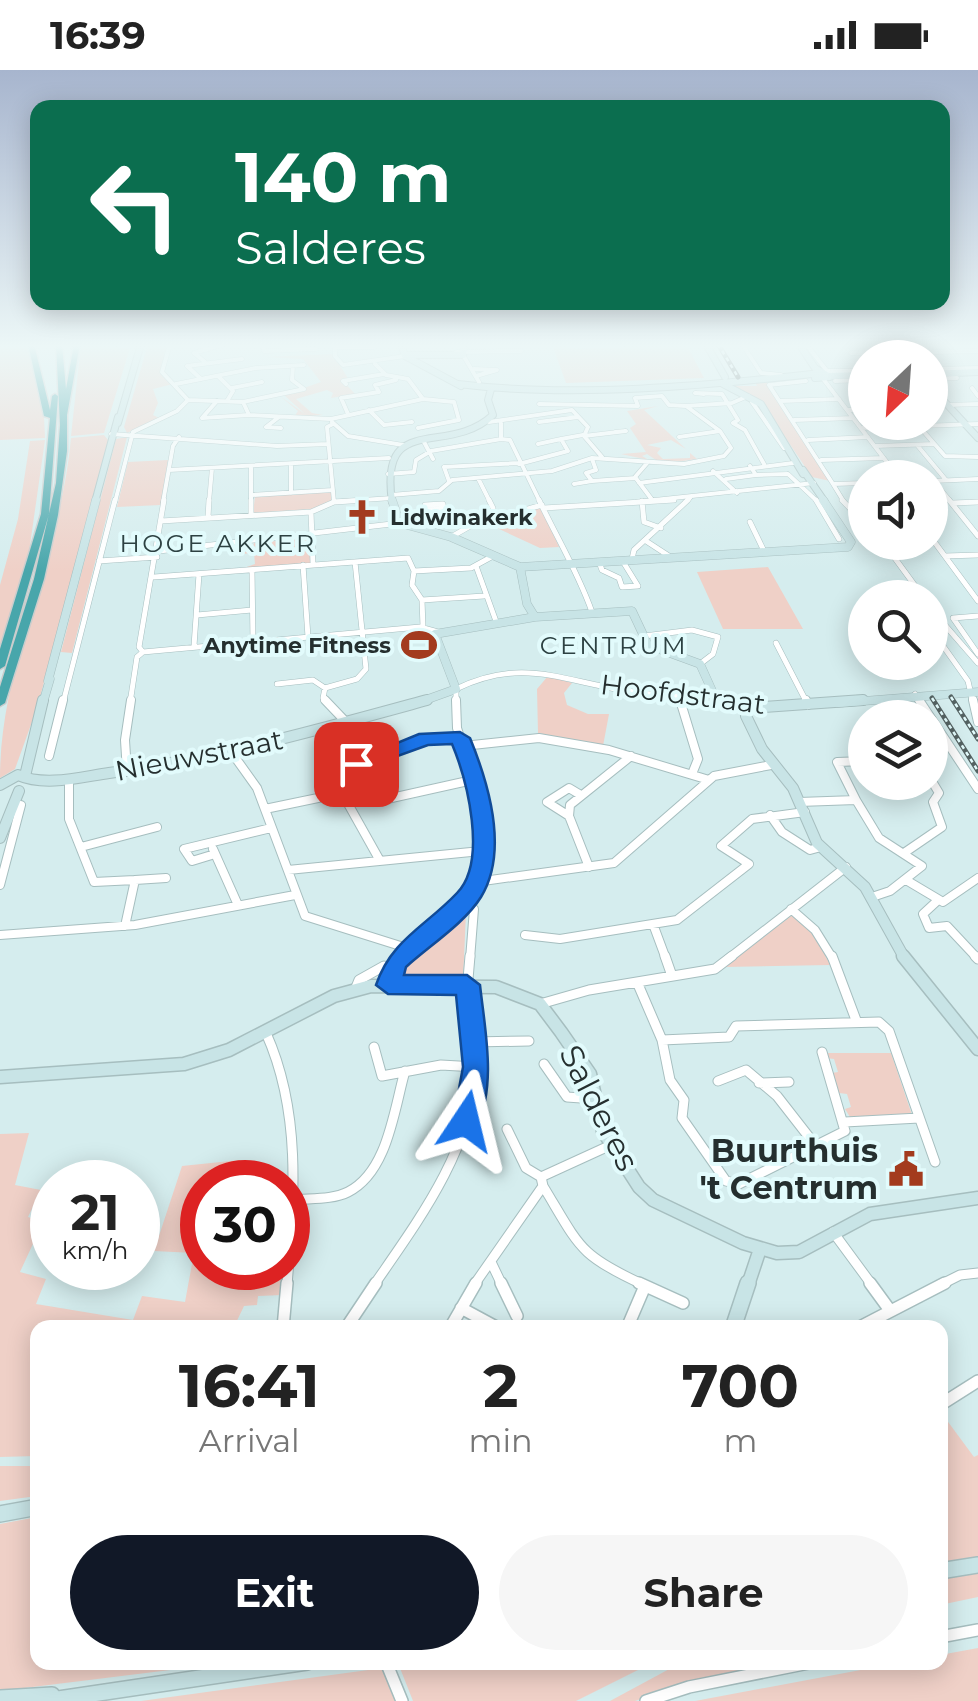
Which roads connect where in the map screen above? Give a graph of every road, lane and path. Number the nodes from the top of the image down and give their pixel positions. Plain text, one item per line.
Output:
1 (49, 420) edge
2 (52, 420) edge
3 (63, 420) edge
4 (117, 420) edge
5 (154, 420) edge
6 (274, 420) edge
7 (323, 420) edge
8 (379, 420) edge
9 (457, 420) edge
10 (523, 420) edge
11 (549, 420) edge
12 (581, 420) edge
13 (705, 420) edge
14 (738, 420) edge
15 (766, 420) edge
16 (771, 420) edge
17 (794, 420) edge
18 (962, 420) edge
19 (332, 421) junction
20 (412, 422) joint
21 (488, 422) joint
22 (539, 422) dead end
23 (501, 423) junction
24 (948, 424) edge
25 (966, 424) junction
26 (978, 424) edge
27 (281, 428) dead end
28 (720, 431) junction
29 (614, 432) dead end
30 (420, 434) junction
31 (113, 435) junction
32 (129, 435) junction
33 (583, 436) junction
34 (179, 437) junction
35 (679, 437) dead end
36 (848, 438) edge
37 (978, 438) edge
38 (500, 439) junction
39 (561, 439) junction
40 (808, 440) junction
41 (871, 440) edge
42 (931, 440) edge
43 (328, 444) junction
44 (538, 444) dead end
45 (934, 444) junction
46 (402, 445) junction
47 (916, 445) junction
48 (876, 446) junction
49 (754, 447) junction
50 (53, 448) junction
51 (731, 448) junction
52 (431, 451) junction
53 (724, 456) junction
54 (391, 457) junction
55 (978, 457) edge
56 (602, 458) junction
57 (884, 458) joint
58 (433, 459) dead end
59 (592, 459) junction
60 (820, 460) junction
61 (929, 460) edge
62 (330, 461) junction
63 (648, 462) junction
64 (793, 462) junction
65 (519, 463) junction
66 (291, 464) junction
67 (672, 464) junction
68 (764, 464) junction
69 (251, 466) junction
70 (737, 466) junction
71 (750, 466) junction
72 (212, 468) junction
73 (169, 470) junction
74 (712, 471) junction
75 (388, 474) junction
76 (524, 474) junction
77 (788, 474) junction
78 (682, 475) junction
79 (757, 477) junction
80 (478, 478) junction
81 (726, 478) dead end
82 (978, 479) edge
83 (637, 480) junction
84 (948, 480) edge
85 (592, 481) junction
86 (574, 484) dead end
87 (812, 484) junction
88 (834, 484) junction
89 (848, 484) edge
90 (796, 485) junction
91 (443, 486) junction
92 (333, 490) junction
93 (291, 493) junction
94 (391, 493) junction
95 (736, 493) junction
96 (252, 496) junction
97 (690, 498) junction
98 (948, 499) edge
99 (653, 501) junction
100 (334, 502) junction
101 (642, 502) junction
102 (952, 503) junction
103 (442, 504) dead end
104 (977, 504) edge
105 (543, 506) junction
106 (848, 506) edge
107 (494, 508) dead end
108 (311, 512) junction
109 (251, 515) junction
110 (208, 518) junction
111 (162, 521) junction
112 (750, 522) dead end
113 (400, 524) junction
114 (416, 524) dead end
115 (472, 526) junction
116 (661, 528) junction
117 (312, 535) junction
118 (978, 536) edge
119 (841, 537) junction
120 (452, 538) junction
121 (646, 541) junction
122 (764, 552) junction
123 (158, 554) junction
124 (978, 555) edge
125 (493, 556) junction
126 (669, 556) junction
127 (948, 556) edge
128 (627, 559) junction
129 (948, 560) edge
130 (99, 562) junction
131 (355, 562) junction
132 (599, 562) junction
133 (570, 563) junction
134 (313, 564) junction
135 (304, 565) junction
136 (476, 566) junction
137 (520, 567) junction
138 (252, 570) junction
139 (414, 571) junction
140 (200, 574) junction
141 (154, 577) junction
142 (978, 584) edge
143 (966, 585) junction
144 (484, 596) junction
145 (422, 600) junction
146 (978, 601) edge
147 (252, 610) junction
148 (592, 612) junction
149 (197, 614) junction
150 (978, 616) edge
151 (535, 617) junction
152 (497, 624) junction
153 (424, 627) junction
154 (364, 632) junction
155 (438, 632) junction
156 (948, 632) edge
157 (644, 636) junction
158 (308, 637) junction
159 (252, 642) junction
160 (776, 643) dead end
161 (194, 646) junction
162 (143, 652) junction
163 (978, 654) edge
164 (75, 656) junction
165 (948, 656) edge
166 (54, 658) junction
167 (978, 663) edge
168 (700, 664) junction
169 (0, 666) edge
170 (277, 684) dead end
171 (324, 688) junction
172 (456, 688) junction
173 (974, 691) edge
174 (915, 694) junction
175 (715, 696) junction
176 (678, 697) junction
177 (0, 703) edge
178 (745, 703) junction
179 (808, 705) junction
180 (346, 722) junction
181 (978, 722) edge
182 (461, 742) junction
183 (232, 752) junction
184 (49, 756) dead end
185 (630, 756) junction
186 (327, 760) dead end
187 (848, 762) edge
188 (771, 765) junction
189 (128, 772) junction
190 (692, 774) junction
191 (476, 778) junction
192 (25, 779) junction
193 (70, 779) junction
194 (709, 780) junction
195 (848, 784) edge
196 (6, 788) edge
197 (978, 789) edge
198 (579, 794) junction
199 (386, 799) dead end
200 (856, 800) joint
201 (934, 800) edge
202 (22, 805) dead end
203 (802, 807) junction
204 (265, 809) junction
205 (770, 815) junction
206 (568, 816) junction
207 (157, 826) dead end
208 (15, 828) junction
209 (271, 828) junction
210 (3, 830) edge
211 (208, 841) junction
212 (821, 846) junction
213 (81, 848) junction
214 (482, 851) junction
215 (904, 853) junction
216 (215, 854) junction
217 (379, 860) junction
218 (589, 866) junction
219 (846, 866) junction
220 (288, 870) junction
221 (166, 878) dead end
222 (978, 878) edge
223 (134, 880) junction
224 (906, 880) junction
225 (476, 882) junction
226 (0, 885) edge
227 (295, 895) junction
228 (872, 897) junction
229 (464, 902) junction
230 (936, 902) junction
231 (238, 906) junction
232 (791, 909) junction
233 (652, 924) junction
234 (126, 926) junction
235 (0, 935) edge
236 (525, 935) dead end
237 (410, 949) junction
238 (978, 959) edge
239 (384, 966) dead end
240 (672, 976) junction
241 (468, 982) junction
242 (638, 982) junction
243 (388, 985) junction
244 (355, 990) junction
245 (540, 1004) junction
246 (856, 1020) junction
247 (266, 1033) junction
248 (662, 1040) junction
249 (529, 1041) dead end
250 (472, 1042) junction
251 (374, 1047) dead end
252 (978, 1048) edge
253 (822, 1052) dead end
254 (544, 1064) dead end
255 (476, 1067) junction
256 (405, 1071) junction
257 (0, 1077) edge
258 (718, 1081) dead end
259 (790, 1082) dead end
260 (758, 1083) junction
261 (596, 1099) junction
262 (918, 1118) junction
263 (845, 1122) junction
264 (507, 1129) dead end
265 (612, 1144) junction
266 (816, 1146) junction
267 (291, 1160) edge
268 (935, 1162) dead end
269 (542, 1182) junction
270 (310, 1198) edge
271 (978, 1198) edge
272 (834, 1232) junction
273 (760, 1249) junction
274 (490, 1262) junction
275 (978, 1273) edge
276 (645, 1286) junction
277 (286, 1290) edge
278 (683, 1303) dead end
279 (461, 1308) junction
280 (889, 1308) junction
281 (517, 1316) dead end
282 (284, 1320) edge
283 (351, 1320) edge
284 (454, 1320) edge
285 (483, 1320) edge
286 (631, 1320) edge
287 (736, 1320) edge
288 (876, 1320) edge
289 (978, 1382) edge
290 (948, 1400) edge
291 (30, 1508) edge
292 (0, 1514) edge
293 (978, 1565) edge
294 (948, 1570) edge
295 (978, 1630) edge
296 (948, 1636) edge
297 (249, 1670) edge
298 (389, 1670) edge
299 (774, 1670) edge
300 (68, 1695) junction
301 (0, 1698) edge
302 (45, 1701) edge
303 (402, 1701) edge
304 (646, 1701) edge

1 - 50 highway
2 - 50 highway
3 - 177 highway
4 - 31 street
5 - 32 street
6 - 27 street
7 - 19 street
8 - 20 street
9 - 30 street
10 - 23 street
11 - 22 street
12 - 33 street
13 - 28 street
14 - 49 street
15 - 64 street
16 - 87 street
17 - 40 street
18 - 25 street
19 - 43 street
19 - 46 street
20 - 30 street
21 - 23 street
21 - 30 street
23 - 38 street
24 - 25 street
25 - 26 street
25 - 37 street
28 - 35 street
28 - 51 street
29 - 33 street
30 - 46 street
30 - 52 street
31 - 32 street
31 - 166 street
32 - 34 street
32 - 130 street
33 - 39 street
33 - 56 street
34 - 43 street
34 - 73 street
36 - 40 street
38 - 52 street
38 - 65 street
39 - 44 street
39 - 65 street
40 - 60 street
41 - 48 street
42 - 45 street
43 - 62 street
45 - 47 street
45 - 55 street
46 - 54 street
47 - 48 street
47 - 61 street
48 - 57 street
49 - 51 street
49 - 68 street
50 - 169 highway
51 - 53 street
52 - 58 street
52 - 75 street
53 - 67 street
53 - 70 street
54 - 62 street
54 - 75 street
56 - 59 street
56 - 63 street
57 - 60 street
59 - 76 street
59 - 85 street
60 - 88 street
62 - 66 street
62 - 92 street
63 - 67 street
63 - 83 street
64 - 68 street
64 - 77 street
65 - 76 street
65 - 91 street
66 - 69 street
66 - 93 street
67 - 78 street
68 - 71 street
69 - 72 street
69 - 96 street
70 - 71 street
70 - 74 street
71 - 79 street
72 - 73 street
72 - 110 street
73 - 111 street
74 - 78 street
74 - 95 street
75 - 94 street
76 - 80 street
76 - 105 street
77 - 79 street
77 - 90 street
78 - 83 street
79 - 81 street
80 - 91 street
80 - 107 street
82 - 84 street
83 - 85 street
83 - 99 street
85 - 86 street
87 - 90 street
87 - 119 street
88 - 89 street
88 - 106 street
90 - 95 street
90 - 119 street
91 - 94 street
91 - 103 street
92 - 93 street
92 - 100 street
93 - 96 street
94 - 100 street
94 - 113 street
95 - 97 street
96 - 109 street
97 - 99 street
97 - 116 street
98 - 102 street
99 - 101 street
100 - 108 street
101 - 105 street
101 - 116 street
102 - 104 street
102 - 118 street
105 - 115 street
105 - 133 street
108 - 109 street
108 - 117 street
109 - 110 street
110 - 111 street
111 - 123 street
112 - 122 street
113 - 117 street
113 - 120 street
114 - 115 street
115 - 120 street
116 - 121 street
117 - 123 street
117 - 134 street
119 - 122 street
120 - 125 street
121 - 126 street
121 - 128 street
122 - 126 street
123 - 130 street
123 - 141 street
124 - 127 street
125 - 136 street
125 - 137 street
126 - 128 street
128 - 132 street
128 - 132 street
129 - 143 street
130 - 164 street
131 - 134 street
131 - 139 street
131 - 154 street
132 - 133 street
133 - 137 street
133 - 148 street
134 - 135 street
135 - 138 street
135 - 158 street
136 - 139 street
136 - 144 street
137 - 151 street
138 - 140 street
138 - 147 street
139 - 145 street
140 - 141 street
140 - 149 street
141 - 162 street
142 - 143 street
143 - 146 street
144 - 145 street
144 - 152 street
145 - 153 street
147 - 149 street
147 - 159 street
148 - 151 street
148 - 157 street
149 - 161 street
150 - 163 street
151 - 152 street
152 - 155 street
153 - 154 street
153 - 155 street
154 - 158 street
154 - 171 street
155 - 172 street
156 - 167 street
157 - 168 street
157 - 168 street
158 - 159 street
159 - 161 street
160 - 179 street
161 - 162 street
162 - 189 street
164 - 166 street
164 - 184 street
165 - 173 street
166 - 192 street
168 - 175 street
170 - 171 street
171 - 180 street
172 - 176 street, Hoofdstraat
172 - 180 street, Nieuwstraat
172 - 182 street
173 - 174 street, Hoofdstraat
173 - 181 street
174 - 179 street, Hoofdstraat
174 - 197 street
175 - 176 street, Hoofdstraat
175 - 178 street, Hoofdstraat
176 - 190 street
178 - 179 street, Hoofdstraat
178 - 188 street
180 - 183 street, Nieuwstraat
182 - 185 street
182 - 186 street
182 - 191 street
183 - 189 street, Nieuwstraat
183 - 204 street
185 - 190 street
185 - 198 street
187 - 195 street
188 - 194 street
188 - 203 street
189 - 193 street, Nieuwstraat
190 - 194 street
191 - 199 street
191 - 214 street
192 - 193 street, Nieuwstraat
192 - 196 street
192 - 196 street
193 - 213 street
194 - 218 street
196 - 210 street
198 - 206 street
198 - 206 street
200 - 203 street
200 - 215 street
201 - 215 street
202 - 208 street
203 - 205 street
203 - 212 street
204 - 209 street
204 - 217 street
205 - 212 street
205 - 233 street
206 - 218 street
207 - 213 street
208 - 210 street
208 - 226 street
209 - 211 street
209 - 220 street
211 - 216 street
211 - 216 street
212 - 219 street
213 - 223 street
214 - 217 street
214 - 225 street
215 - 224 street
216 - 231 street
217 - 220 street
218 - 225 street
219 - 228 street
219 - 232 street
220 - 227 street
221 - 223 street
222 - 230 street
223 - 234 street
224 - 228 street
224 - 230 street
225 - 229 street
227 - 231 street
227 - 237 street
228 - 252 street
229 - 237 street
229 - 241 street
230 - 238 street
231 - 234 street
232 - 240 street
232 - 246 street
233 - 236 street
233 - 240 street
234 - 235 street
237 - 243 street
239 - 244 street
240 - 242 street
241 - 243 street
241 - 245 street
241 - 250 street
242 - 245 street
242 - 248 street
243 - 244 street
244 - 247 street
245 - 261 street, Salderes
246 - 248 street
246 - 262 street
247 - 257 street
247 - 267 street
248 - 266 street
249 - 250 street
250 - 255 street
251 - 256 street
253 - 263 street
254 - 261 street
255 - 256 street
255 - 283 street
256 - 270 street
258 - 260 street
259 - 260 street
260 - 266 street
261 - 265 street, Salderes
262 - 263 street
262 - 268 street
263 - 266 street
264 - 269 street
265 - 269 street
265 - 273 street, Salderes
269 - 274 street
269 - 276 street
271 - 272 street, Salderes
272 - 273 street, Salderes
272 - 280 street
273 - 287 street
274 - 279 street
274 - 281 street
275 - 280 street
276 - 278 street
276 - 286 street
277 - 282 street
279 - 284 street
279 - 285 street
280 - 288 street
289 - 290 street
291 - 292 street
293 - 294 street
295 - 296 street
297 - 300 street
298 - 303 street
299 - 304 street
300 - 301 street
300 - 302 street

